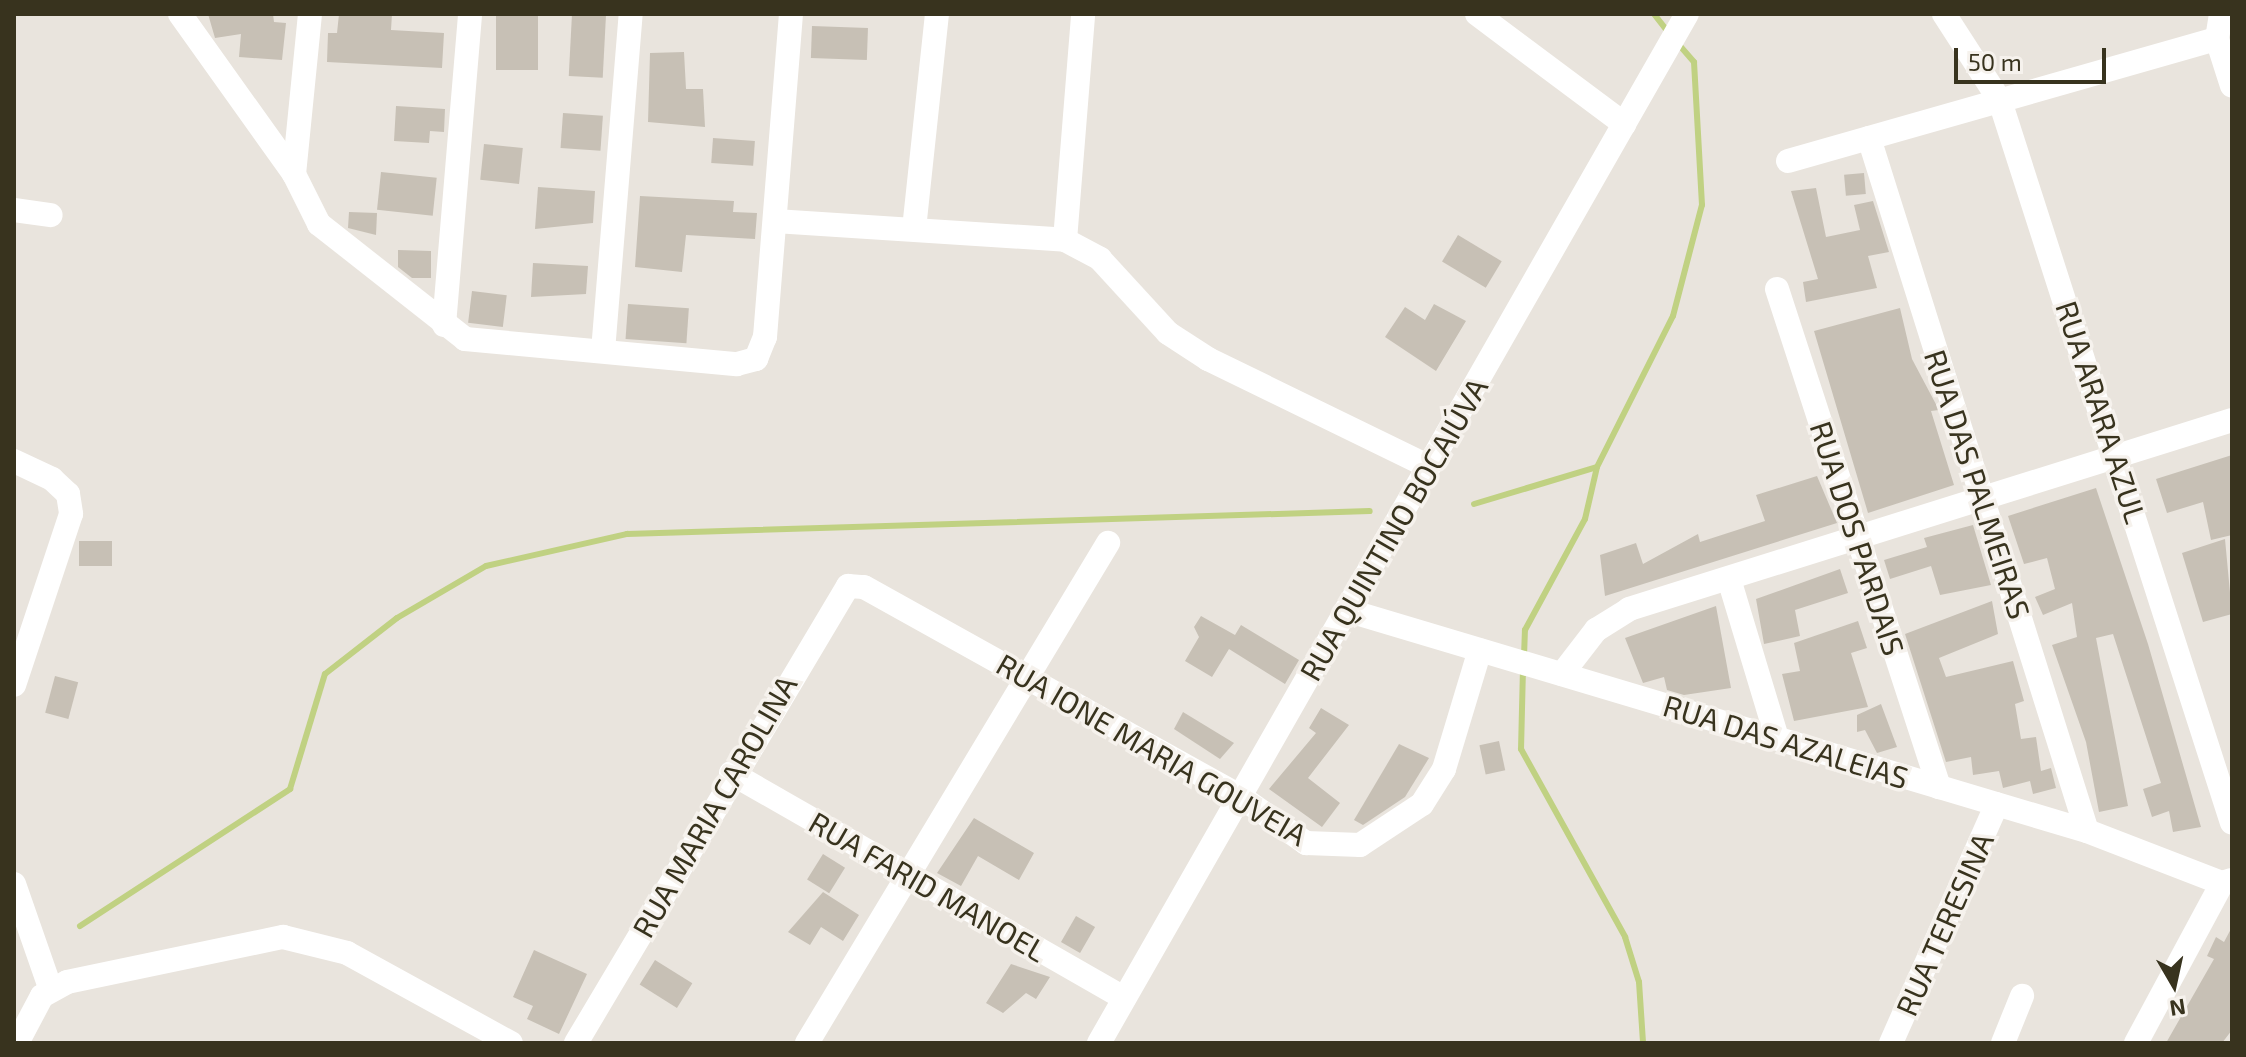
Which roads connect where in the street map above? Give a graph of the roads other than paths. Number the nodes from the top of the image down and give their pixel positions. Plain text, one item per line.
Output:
1 (180, 14) edge
2 (310, 14) edge
3 (470, 14) edge
4 (631, 14) edge
5 (791, 14) edge
6 (937, 14) edge
7 (1083, 14) edge
8 (1477, 14) edge
9 (1944, 14) edge
10 (2221, 14) edge
11 (1683, 21) edge
12 (2217, 39) junction
13 (2232, 86) edge
14 (2000, 101) junction
15 (1624, 124) junction
16 (1869, 138) junction
17 (1788, 161) dead end
18 (294, 174) junction
19 (14, 210) edge
20 (51, 215) dead end
21 (775, 221) junction
22 (914, 229) junction
23 (1065, 240) junction
24 (1777, 289) dead end
25 (444, 325) junction
26 (603, 351) junction
27 (2232, 420) edge
28 (2118, 458) junction
29 (14, 461) edge
30 (1429, 467) junction
31 (1983, 498) junction
32 (1857, 536) junction
33 (1108, 543) dead end
34 (1729, 579) junction
35 (864, 587) joint
36 (1346, 610) junction
37 (1480, 650) junction
38 (1554, 671) junction
39 (1025, 675) junction
40 (14, 685) edge
41 (1777, 738) junction
42 (731, 773) junction
43 (1939, 787) junction
44 (1241, 797) junction
45 (1997, 804) junction
46 (2232, 823) edge
47 (2087, 831) junction
48 (910, 875) junction
49 (2227, 882) edge
50 (14, 884) edge
51 (51, 990) junction
52 (2022, 996) dead end
53 (1124, 998) junction
54 (17, 1043) edge
55 (511, 1043) edge
56 (576, 1043) edge
57 (807, 1043) edge
58 (1099, 1043) edge
59 (1891, 1043) edge
60 (2003, 1043) edge
61 (2136, 1043) edge

1 - 18 street
2 - 18 street
3 - 25 street
4 - 26 street
5 - 21 street
6 - 22 street
7 - 23 street
8 - 15 street
9 - 14 street, RUA ARARA AZUL
10 - 12 street
11 - 15 street, RUA QUINTINO BOCAIÚVA
12 - 13 street
12 - 14 street
14 - 16 street
14 - 28 street, RUA ARARA AZUL
15 - 30 street, RUA QUINTINO BOCAIÚVA
16 - 17 street
16 - 31 street, RUA DAS PALMEIRAS
18 - 25 street
19 - 20 street
21 - 22 street
21 - 26 street
22 - 23 street
23 - 30 street
24 - 32 street, RUA DOS PARDAIS
25 - 26 street
27 - 28 street
28 - 31 street
28 - 46 street, RUA ARARA AZUL
29 - 40 street
30 - 36 street, RUA QUINTINO BOCAIÚVA
31 - 32 street
31 - 47 street, RUA DAS PALMEIRAS
32 - 34 street
32 - 43 street, RUA DOS PARDAIS
33 - 39 street
34 - 38 street
34 - 41 street
35 - 39 street, RUA IONE MARIA GOUVEIA
35 - 42 street, RUA MARIA CAROLINA
36 - 37 street, RUA DAS AZALEIAS
36 - 44 street, RUA QUINTINO BOCAIÚVA
37 - 38 street, RUA DAS AZALEIAS
37 - 44 street, RUA IONE MARIA GOUVEIA
38 - 41 street, RUA DAS AZALEIAS
39 - 44 street, RUA IONE MARIA GOUVEIA
39 - 48 street
41 - 43 street, RUA DAS AZALEIAS
42 - 48 street, RUA FARID MANOEL
42 - 56 street, RUA MARIA CAROLINA
43 - 45 street, RUA DAS AZALEIAS
44 - 53 street, RUA QUINTINO BOCAIÚVA
45 - 47 street, RUA DAS AZALEIAS
45 - 59 street, RUA TERESINA
47 - 49 street, RUA DAS AZALEIAS
48 - 53 street, RUA FARID MANOEL
48 - 57 street
49 - 61 street
50 - 51 street
51 - 54 street
51 - 55 street
52 - 60 street
53 - 58 street, RUA QUINTINO BOCAIÚVA

